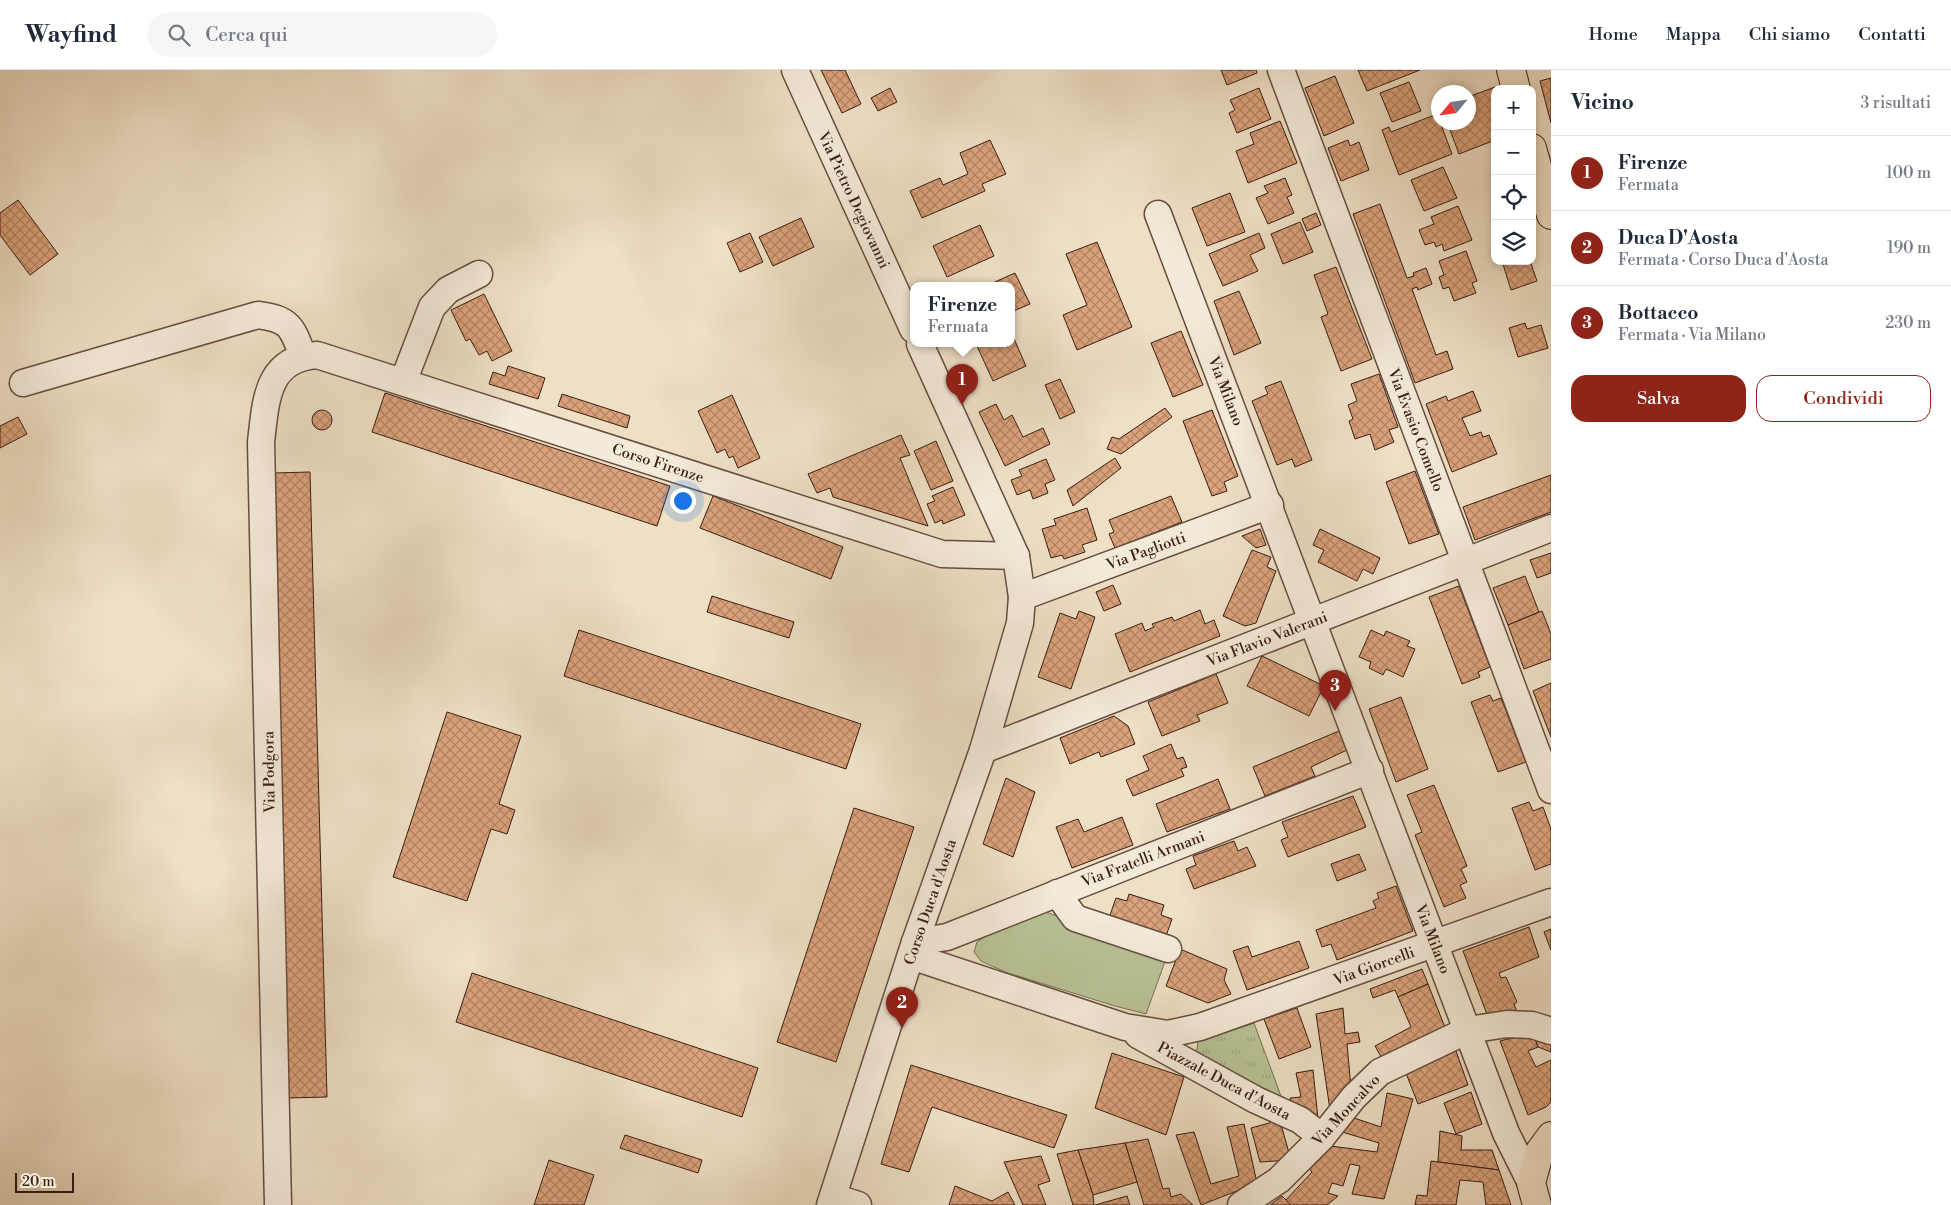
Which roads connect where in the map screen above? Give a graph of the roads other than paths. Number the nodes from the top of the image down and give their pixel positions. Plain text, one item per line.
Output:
1 (795, 70) edge
2 (1281, 70) edge
3 (1511, 70) edge
4 (1515, 85) edge
5 (1536, 162) edge
6 (1158, 214) dead end
7 (1551, 215) edge
8 (479, 274) dead end
9 (910, 322) edge
10 (921, 347) edge
11 (303, 356) junction
12 (403, 382) junction
13 (23, 383) dead end
14 (1270, 505) junction
15 (1551, 528) edge
16 (1016, 556) junction
17 (1466, 562) junction
18 (1022, 598) junction
19 (1314, 622) junction
20 (983, 750) junction
21 (1370, 770) junction
22 (1551, 790) edge
23 (1057, 893) junction
24 (1551, 902) edge
25 (1435, 944) junction
26 (913, 949) junction
27 (1168, 949) dead end
28 (1253, 1009) joint
29 (1125, 1027) junction
30 (1468, 1030) junction
31 (1551, 1031) edge
32 (1551, 1136) edge
33 (1322, 1137) junction
34 (1534, 1194) edge
35 (831, 1201) edge
36 (278, 1205) edge
37 (858, 1205) edge
38 (1241, 1205) edge

1 - 9 street, Via Pietro Degiovanni
2 - 17 street, Via Evasio Comello
3 - 4 main road
5 - 7 main road
6 - 14 street, Via Milano
8 - 12 street
10 - 16 street
11 - 12 street, Corso Firenze
11 - 13 street
11 - 36 street, Via Podgora
12 - 16 street, Corso Firenze
14 - 18 street, Via Pagliotti
14 - 19 street, Via Milano
15 - 17 street, Via Flavio Valerani
16 - 18 street
17 - 19 street, Via Flavio Valerani
17 - 22 street, Via Evasio Comello
18 - 20 street, Corso Duca d'Aosta
19 - 20 street, Via Flavio Valerani
19 - 21 street, Via Milano
20 - 26 street, Corso Duca d'Aosta
21 - 23 street, Via Fratelli Armani
21 - 25 street, Via Milano
23 - 26 street, Via Fratelli Armani
23 - 27 street
24 - 25 street, Via Giorcelli
25 - 28 street, Via Giorcelli
25 - 30 street, Via Milano
26 - 29 street, Piazzale Duca d'Aosta
26 - 35 street, Corso Duca d'Aosta
28 - 29 street, Piazzale Duca d'Aosta
29 - 33 street, Piazzale Duca d'Aosta
30 - 31 street, Via Moncalvo
30 - 33 street, Via Moncalvo
30 - 34 street, Via Milano
32 - 34 main road
33 - 38 street, Via Moncalvo
35 - 37 street

